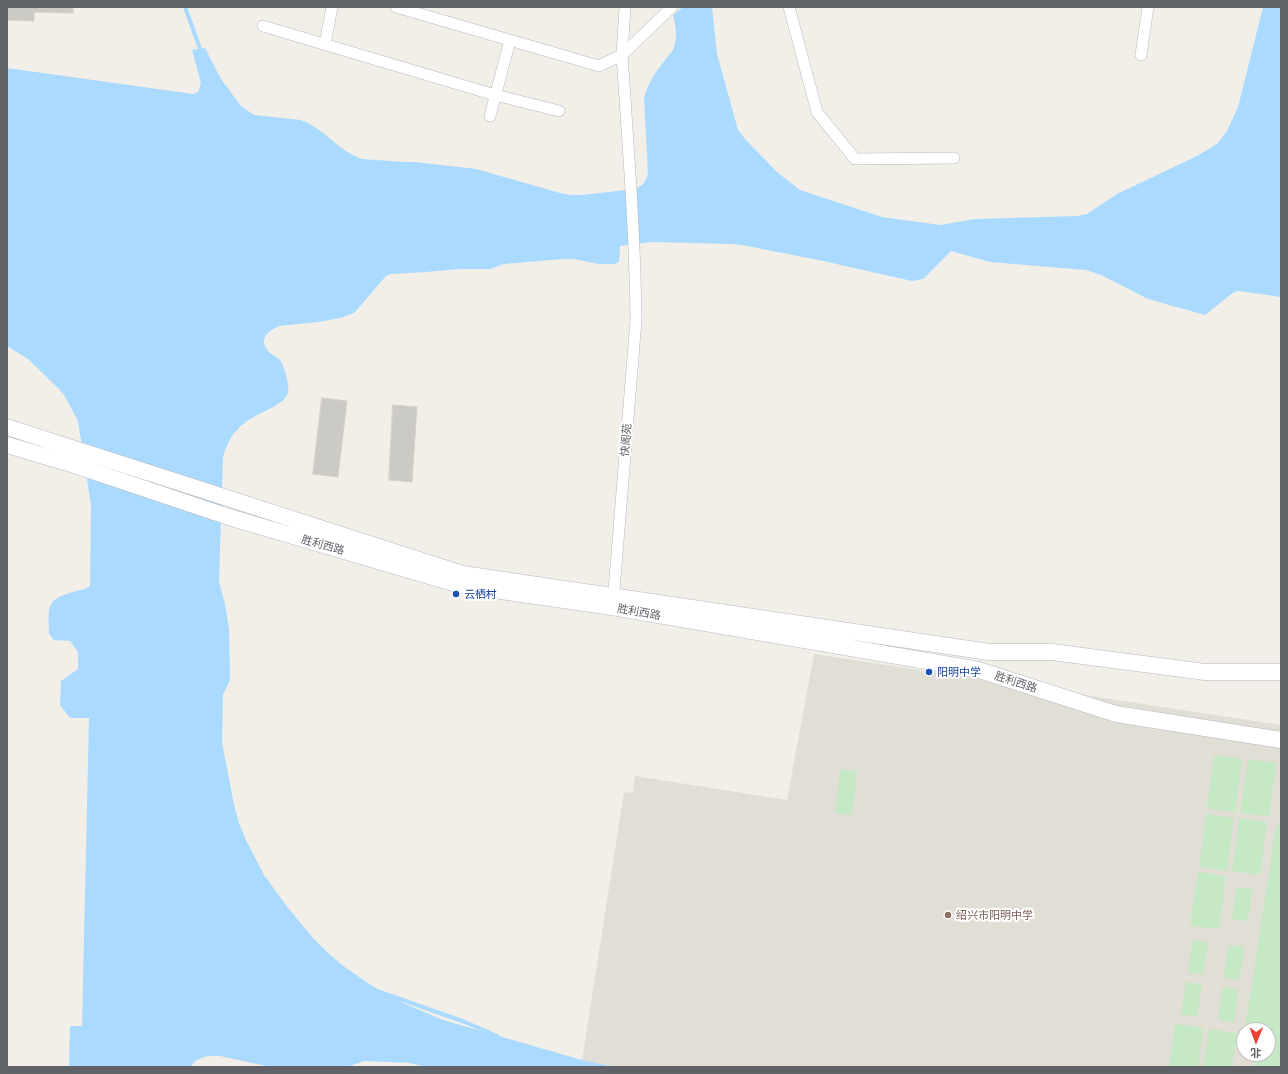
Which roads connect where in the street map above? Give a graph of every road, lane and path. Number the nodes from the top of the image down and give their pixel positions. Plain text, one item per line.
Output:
1 (332, 7) edge
2 (396, 7) edge
3 (626, 7) edge
4 (672, 7) edge
5 (789, 7) edge
6 (1148, 7) edge
7 (263, 26) dead end
8 (510, 40) junction
9 (325, 44) junction
10 (1141, 55) dead end
11 (622, 56) junction
12 (495, 95) junction
13 (559, 111) dead end
14 (490, 116) dead end
15 (954, 158) dead end
16 (7, 427) edge
17 (7, 445) edge
18 (613, 602) junction
19 (1281, 672) edge
20 (1281, 740) edge

1 - 9 street
2 - 8 street
3 - 11 street, 快阁苑
4 - 11 street
5 - 15 street
6 - 10 street
7 - 9 street
8 - 11 street
8 - 12 street
9 - 12 street
11 - 18 street, 快阁苑
12 - 13 street
12 - 14 street
16 - 18 main road, 胜利西路
17 - 18 main road, 胜利西路
18 - 19 main road, 胜利西路
18 - 20 main road, 胜利西路

